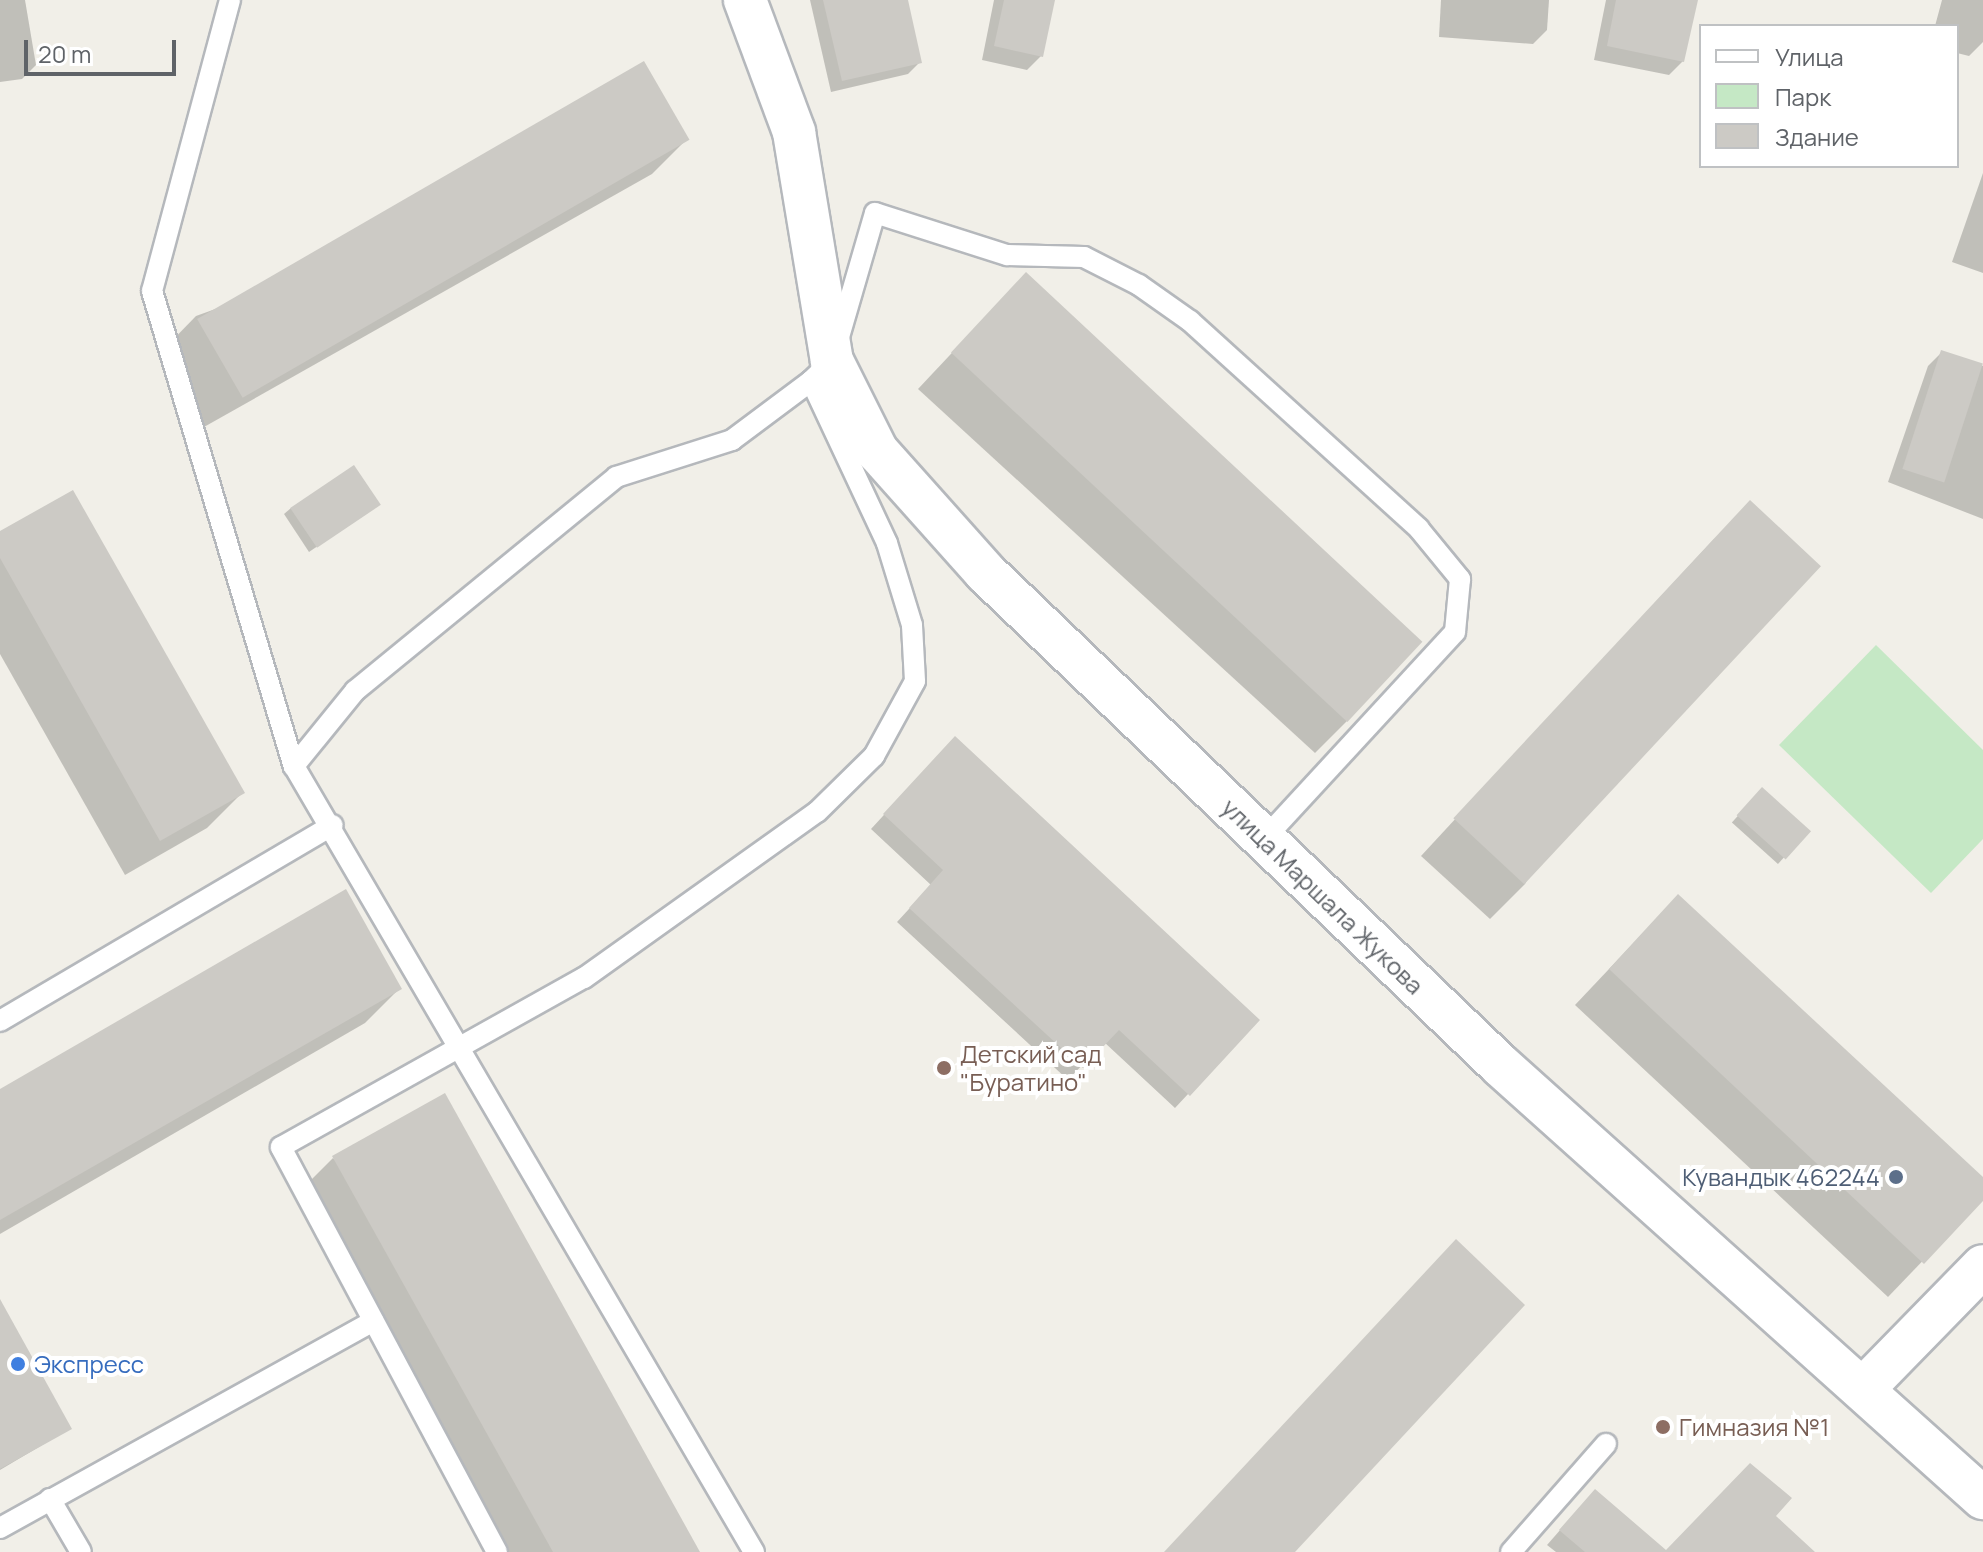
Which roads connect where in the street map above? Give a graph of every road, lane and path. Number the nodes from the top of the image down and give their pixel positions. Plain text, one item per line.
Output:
1 (230, 0) edge
2 (745, 0) edge
3 (822, 371) junction
4 (294, 766) junction
5 (333, 825) junction
6 (1264, 839) junction
7 (0, 1021) edge
8 (458, 1046) junction
9 (1983, 1266) edge
10 (373, 1321) junction
11 (1864, 1388) junction
12 (1606, 1444) dead end
13 (1983, 1498) edge
14 (50, 1499) junction
15 (0, 1528) edge
16 (81, 1552) edge
17 (497, 1552) edge
18 (754, 1552) edge
19 (1511, 1552) edge

1 - 4 lane
2 - 3 street, улица Маршала Жукова
3 - 4 lane
3 - 6 street, улица Маршала Жукова
3 - 6 lane
3 - 8 lane
4 - 5 lane
5 - 7 lane
5 - 8 lane
6 - 11 street, улица Маршала Жукова
8 - 10 lane
8 - 18 lane
9 - 11 street
10 - 14 lane
10 - 17 lane
11 - 13 street, улица Маршала Жукова
12 - 19 lane
14 - 15 lane
14 - 16 lane

